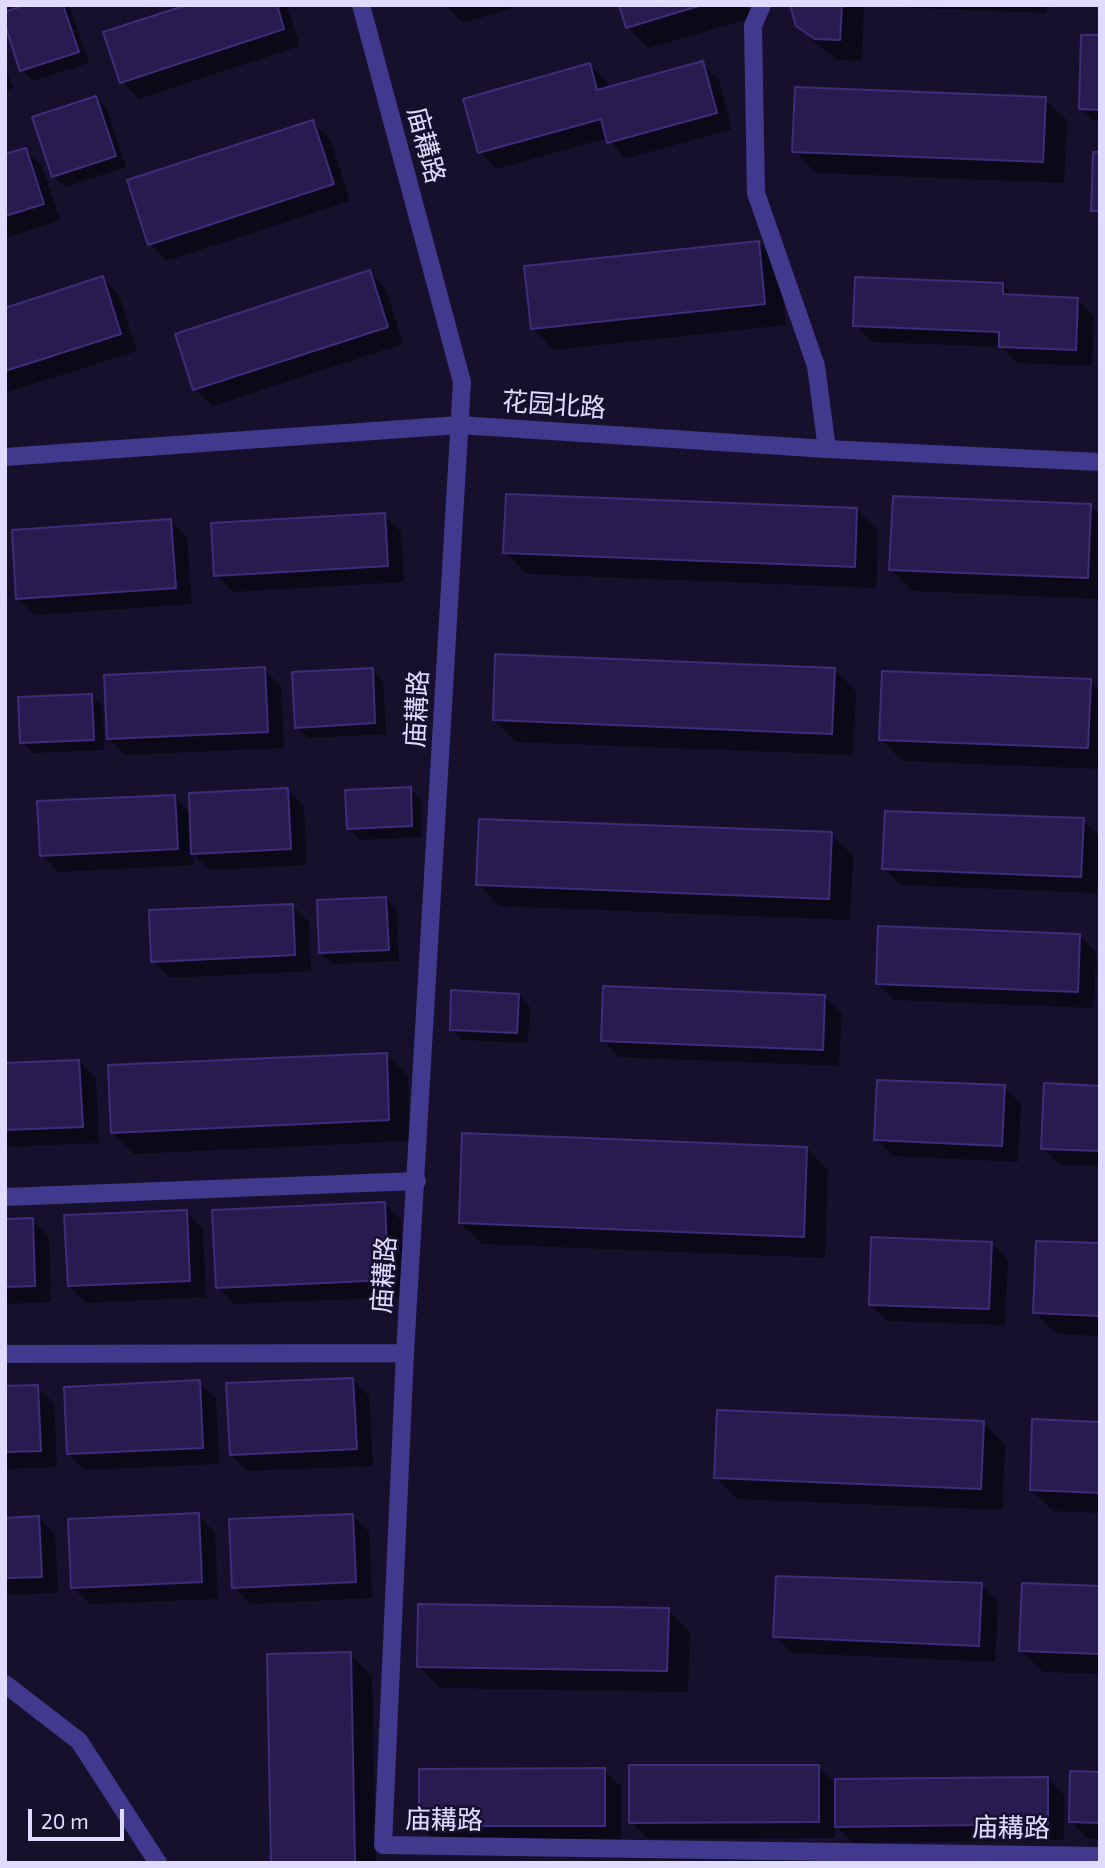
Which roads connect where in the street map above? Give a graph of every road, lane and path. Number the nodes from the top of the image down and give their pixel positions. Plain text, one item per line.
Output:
1 (361, 5) edge
2 (762, 5) edge
3 (460, 425) junction
4 (827, 449) junction
5 (5, 457) edge
6 (1100, 462) edge
7 (417, 1181) junction
8 (5, 1197) edge
9 (405, 1353) junction
10 (5, 1354) edge
11 (5, 1684) edge
12 (1100, 1856) edge
13 (158, 1863) edge

1 - 3 street, 庙耩路
2 - 4 street
3 - 4 street, 花园北路
3 - 5 street, 花园北路
3 - 7 street, 庙耩路
4 - 6 street, 花园北路
7 - 8 street
7 - 9 street, 庙耩路
9 - 10 street
9 - 12 street, 庙耩路
11 - 13 street

